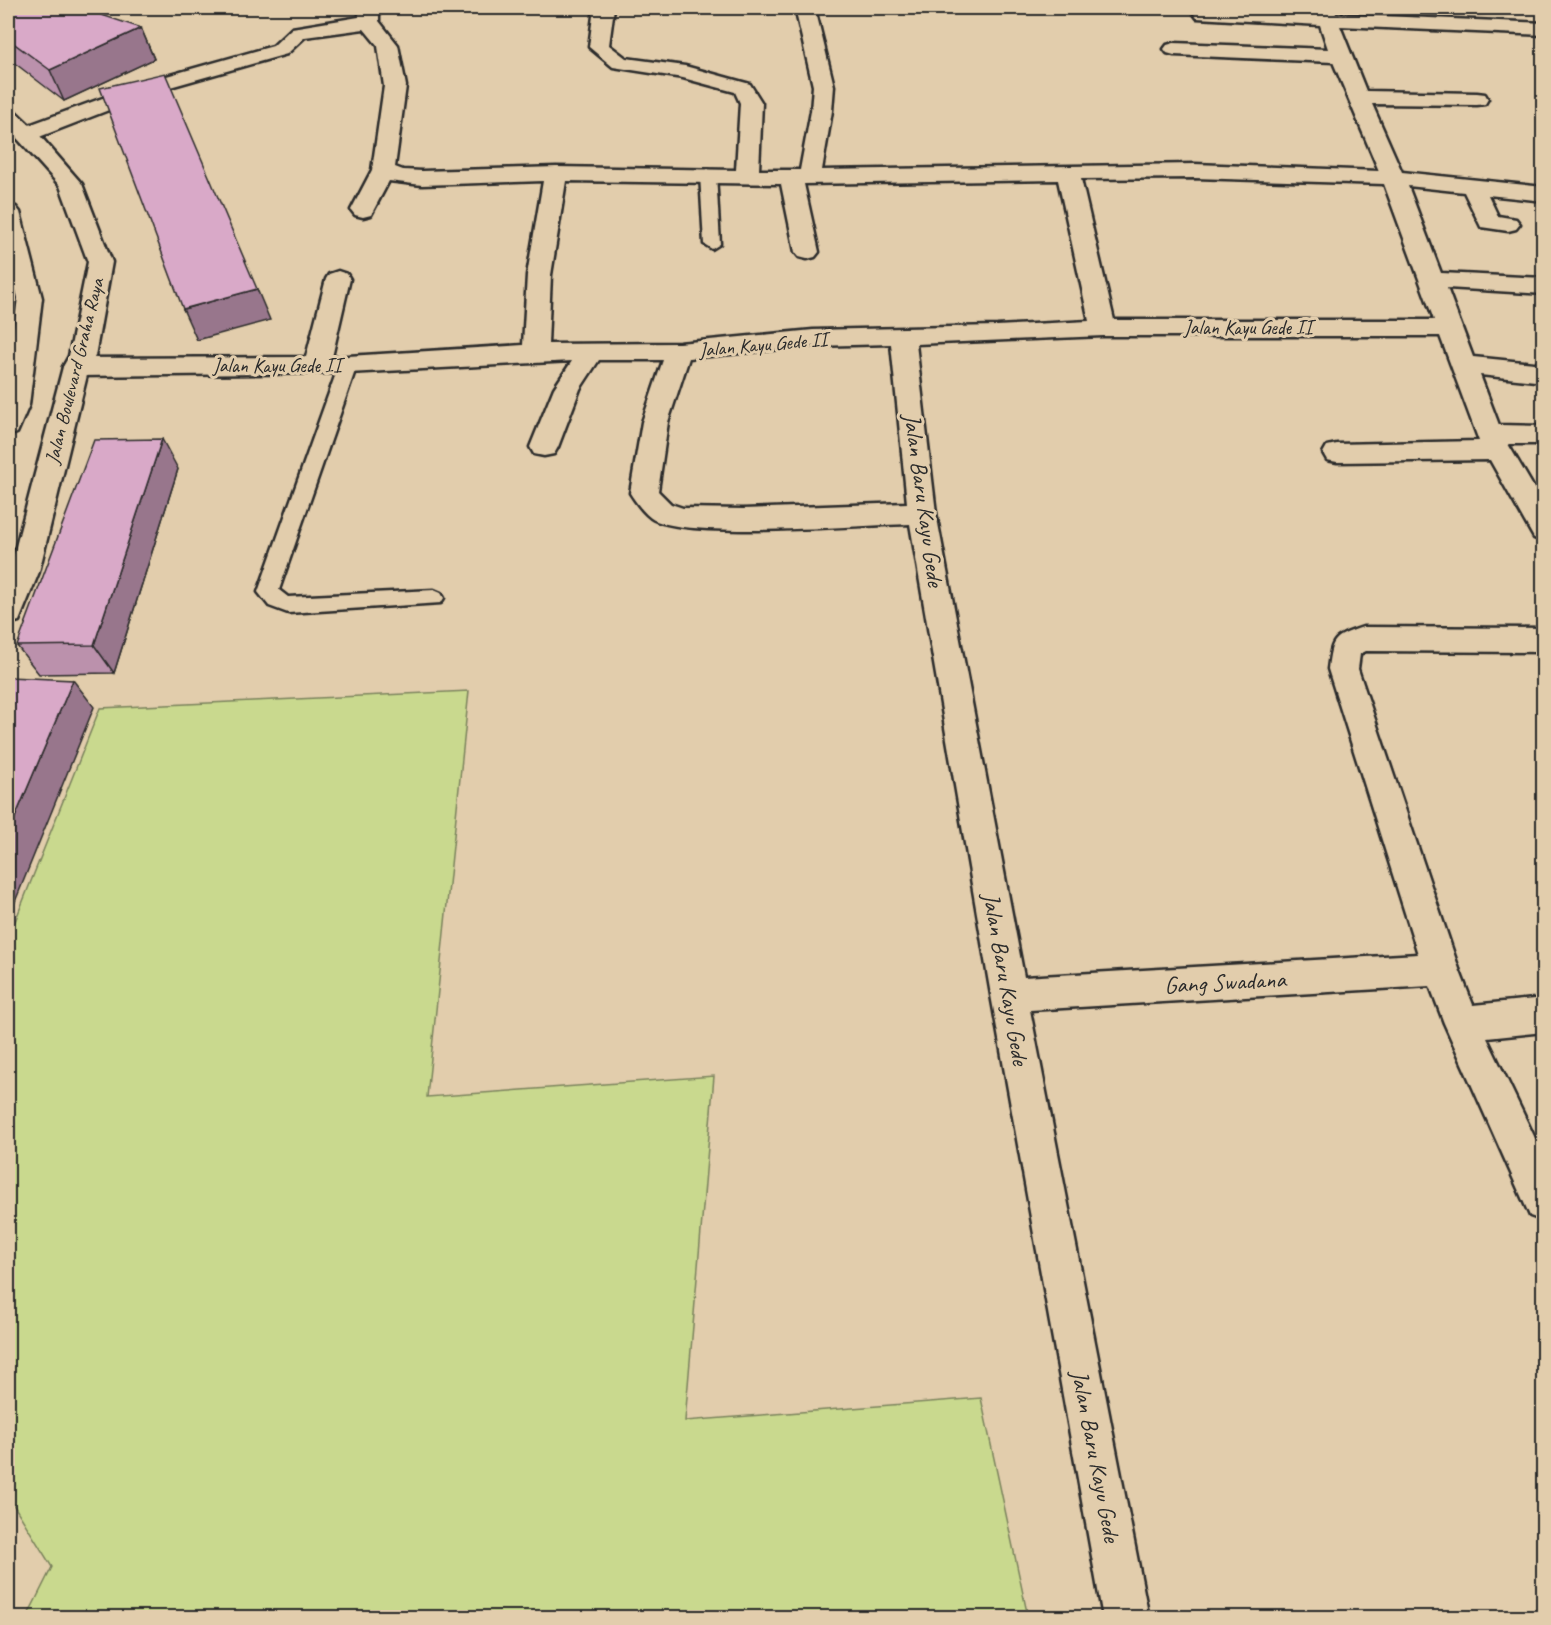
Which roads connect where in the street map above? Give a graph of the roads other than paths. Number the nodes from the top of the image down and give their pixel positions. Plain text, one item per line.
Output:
1 (604, 8) edge
2 (805, 8) edge
3 (1326, 13) edge
4 (1204, 14) dead end
5 (369, 15) edge
6 (1544, 29) edge
7 (1174, 49) dead end
8 (1341, 56) junction
9 (1359, 97) junction
10 (1477, 99) dead end
11 (17, 125) edge
12 (383, 170) junction
13 (1068, 172) junction
14 (556, 174) junction
15 (708, 174) junction
16 (747, 175) junction
17 (800, 176) junction
18 (1393, 178) junction
19 (1473, 186) junction
20 (1544, 194) edge
21 (363, 210) dead end
22 (8, 212) edge
23 (1508, 224) dead end
24 (712, 244) dead end
25 (807, 252) dead end
26 (338, 279) dead end
27 (1430, 280) junction
28 (1544, 286) edge
29 (1102, 328) junction
30 (1449, 328) junction
31 (903, 337) junction
32 (679, 351) junction
33 (535, 353) junction
34 (591, 353) junction
35 (317, 365) junction
36 (348, 365) junction
37 (1465, 366) junction
38 (76, 367) junction
39 (1544, 373) edge
40 (10, 413) edge
41 (1544, 435) edge
42 (1493, 442) junction
43 (544, 447) dead end
44 (1337, 453) dead end
45 (922, 513) junction
46 (1544, 531) edge
47 (434, 597) dead end
48 (8, 613) edge
49 (1544, 640) edge
50 (1441, 969) junction
51 (1009, 995) junction
52 (1544, 1015) edge
53 (1462, 1023) junction
54 (1544, 1202) edge
55 (1126, 1617) edge

1 - 16 street
2 - 17 street
3 - 4 street
3 - 6 street
3 - 8 street
5 - 11 street
5 - 12 street
7 - 8 street
8 - 9 street
9 - 10 street
9 - 18 street
11 - 38 street, Jalan Boulevard Graha Raya
12 - 14 street
12 - 21 street
13 - 17 street
13 - 18 street
13 - 29 street
14 - 15 street
14 - 33 street
15 - 16 street
15 - 24 lane
16 - 17 street
17 - 25 street
18 - 19 street
18 - 27 street
19 - 20 street
19 - 23 street
22 - 40 street, Jalan Boulevard Graha Raya
26 - 35 street
27 - 28 street
27 - 30 street
29 - 30 street, Jalan Kayu Gede II
29 - 31 street, Jalan Kayu Gede II
30 - 37 street
31 - 32 street, Jalan Kayu Gede II
31 - 45 street, Jalan Baru Kayu Gede
32 - 34 street, Jalan Kayu Gede II
32 - 45 street
33 - 34 street, Jalan Kayu Gede II
33 - 36 street, Jalan Kayu Gede II
34 - 43 street
35 - 36 street, Jalan Kayu Gede II
35 - 38 street, Jalan Kayu Gede II
36 - 47 lane
37 - 39 street
37 - 42 street
38 - 48 street, Jalan Boulevard Graha Raya
41 - 42 street
42 - 44 street
42 - 46 street
45 - 51 street, Jalan Baru Kayu Gede
49 - 50 street
50 - 51 street, Gang Swadana
50 - 53 street
51 - 55 street, Jalan Baru Kayu Gede
52 - 53 street
53 - 54 street

